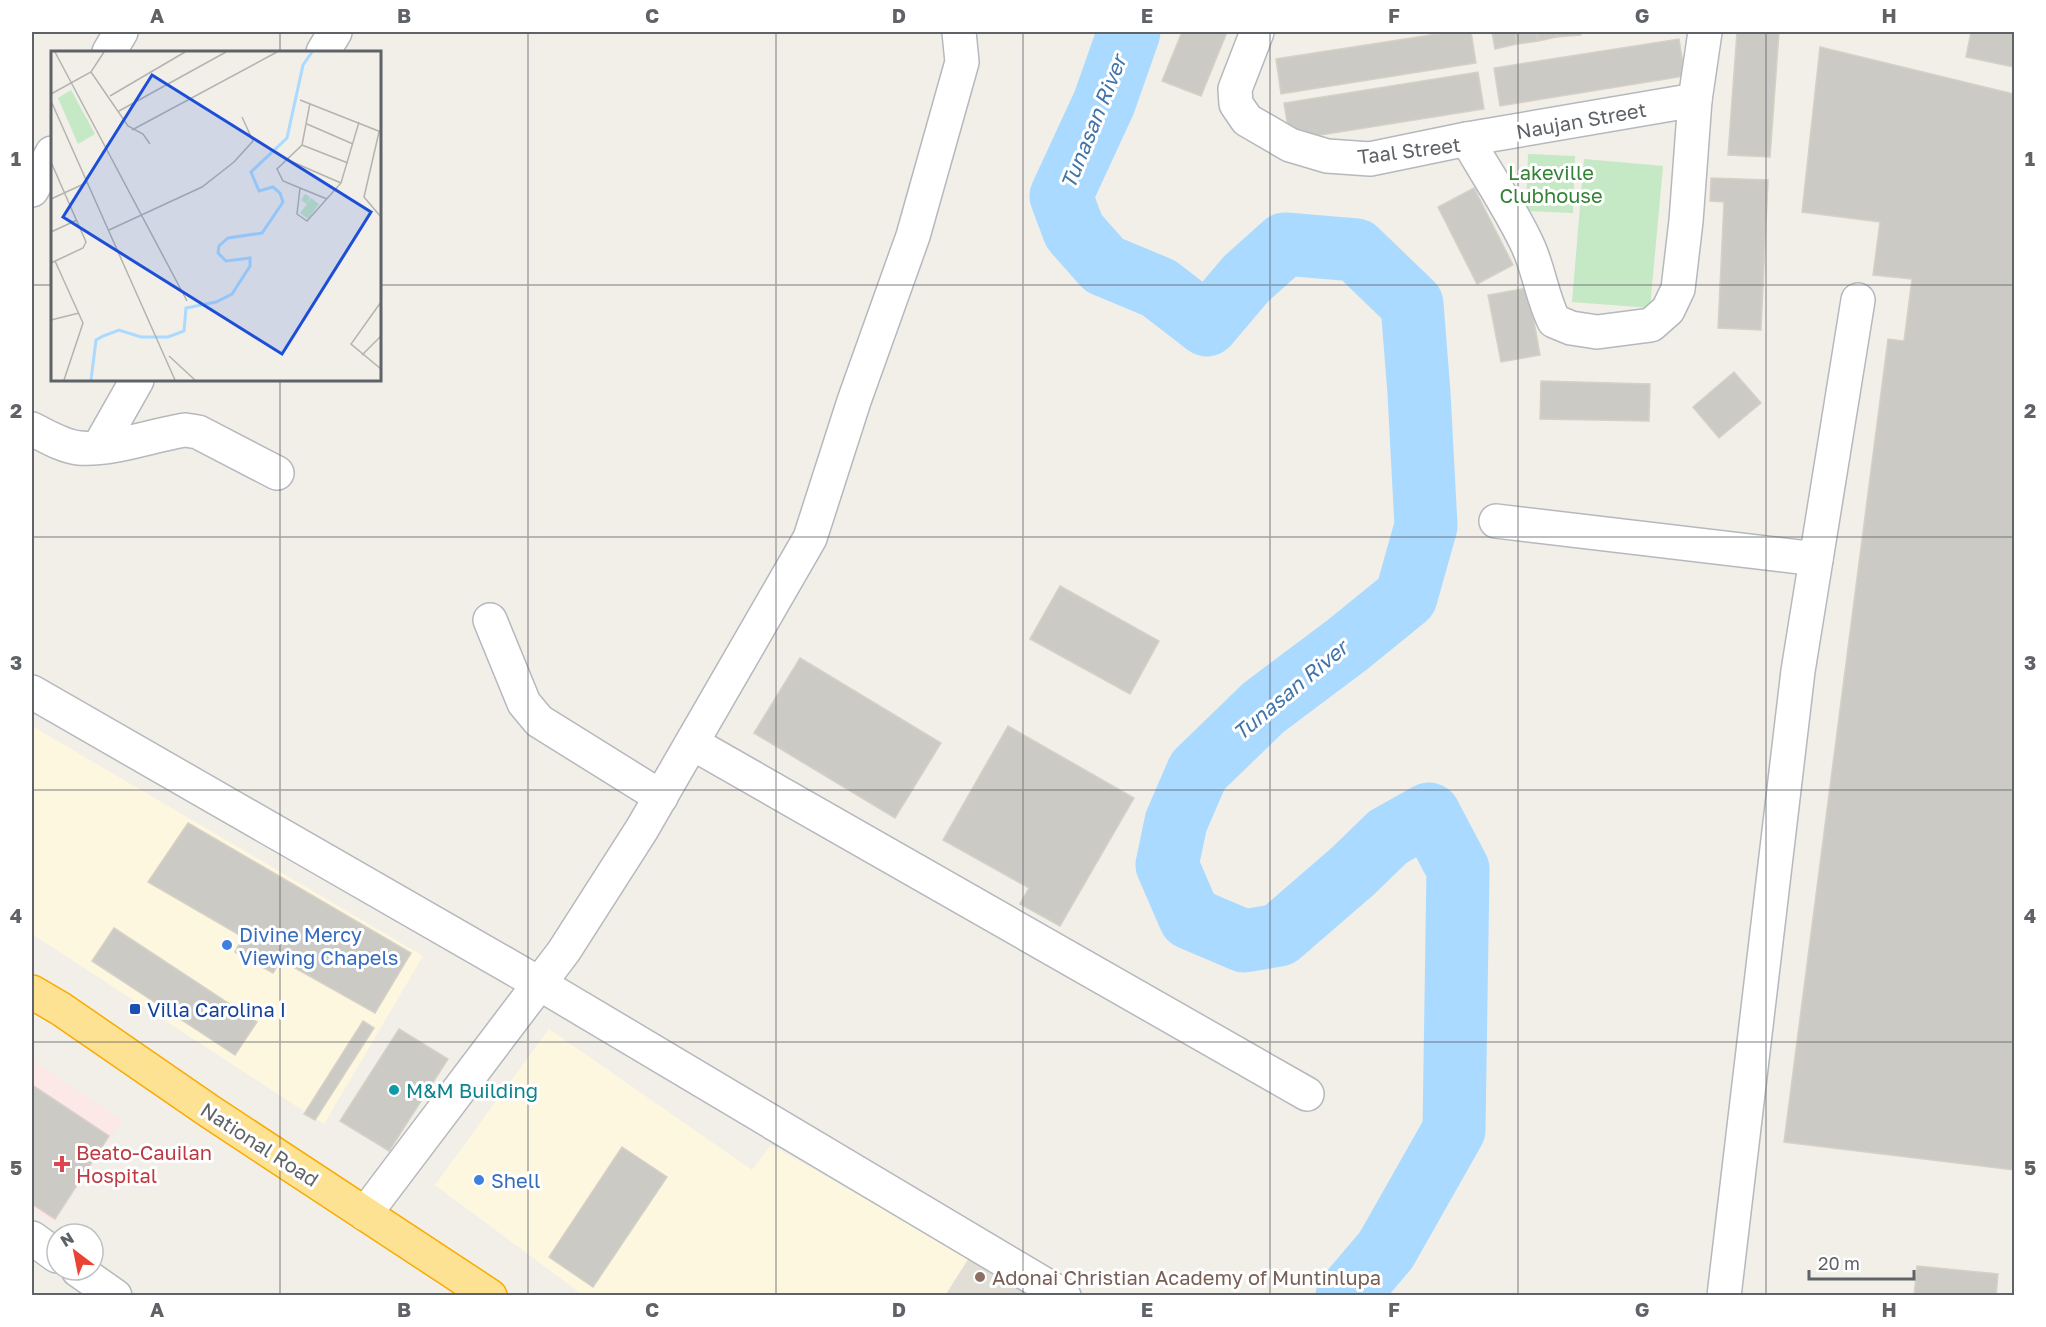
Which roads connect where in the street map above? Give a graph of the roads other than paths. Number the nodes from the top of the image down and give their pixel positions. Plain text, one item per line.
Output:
1 (121, 32) edge
2 (335, 32) edge
3 (959, 32) edge
4 (1257, 32) edge
5 (1705, 32) edge
6 (110, 51) edge
7 (324, 51) edge
8 (1695, 100) junction
9 (1467, 140) junction
10 (51, 155) edge
11 (32, 190) edge
12 (1858, 300) dead end
13 (136, 381) edge
14 (32, 429) edge
15 (99, 447) junction
16 (277, 473) dead end
17 (1496, 520) dead end
18 (1816, 559) junction
19 (490, 620) dead end
20 (32, 692) edge
21 (692, 743) junction
22 (661, 797) junction
23 (540, 984) junction
24 (32, 992) edge
25 (1307, 1095) dead end
26 (365, 1214) junction
27 (32, 1238) edge
28 (45, 1247) edge
29 (93, 1282) edge
30 (108, 1294) edge
31 (490, 1296) edge
32 (1064, 1296) edge
33 (1724, 1296) edge

1 - 6 street
2 - 7 street
3 - 21 street
4 - 9 street, Taal Street
5 - 8 street, Taal Street
8 - 9 street, Naujan Street
8 - 9 street, Taal Street
10 - 11 street
12 - 18 street
13 - 15 street
14 - 15 street
15 - 16 street
17 - 18 street
18 - 33 street
19 - 22 street
20 - 23 street
21 - 22 street
21 - 25 street
22 - 23 street
23 - 26 street
23 - 32 street
24 - 26 highway, National Road
26 - 31 highway, National Road
27 - 28 street
29 - 30 street

